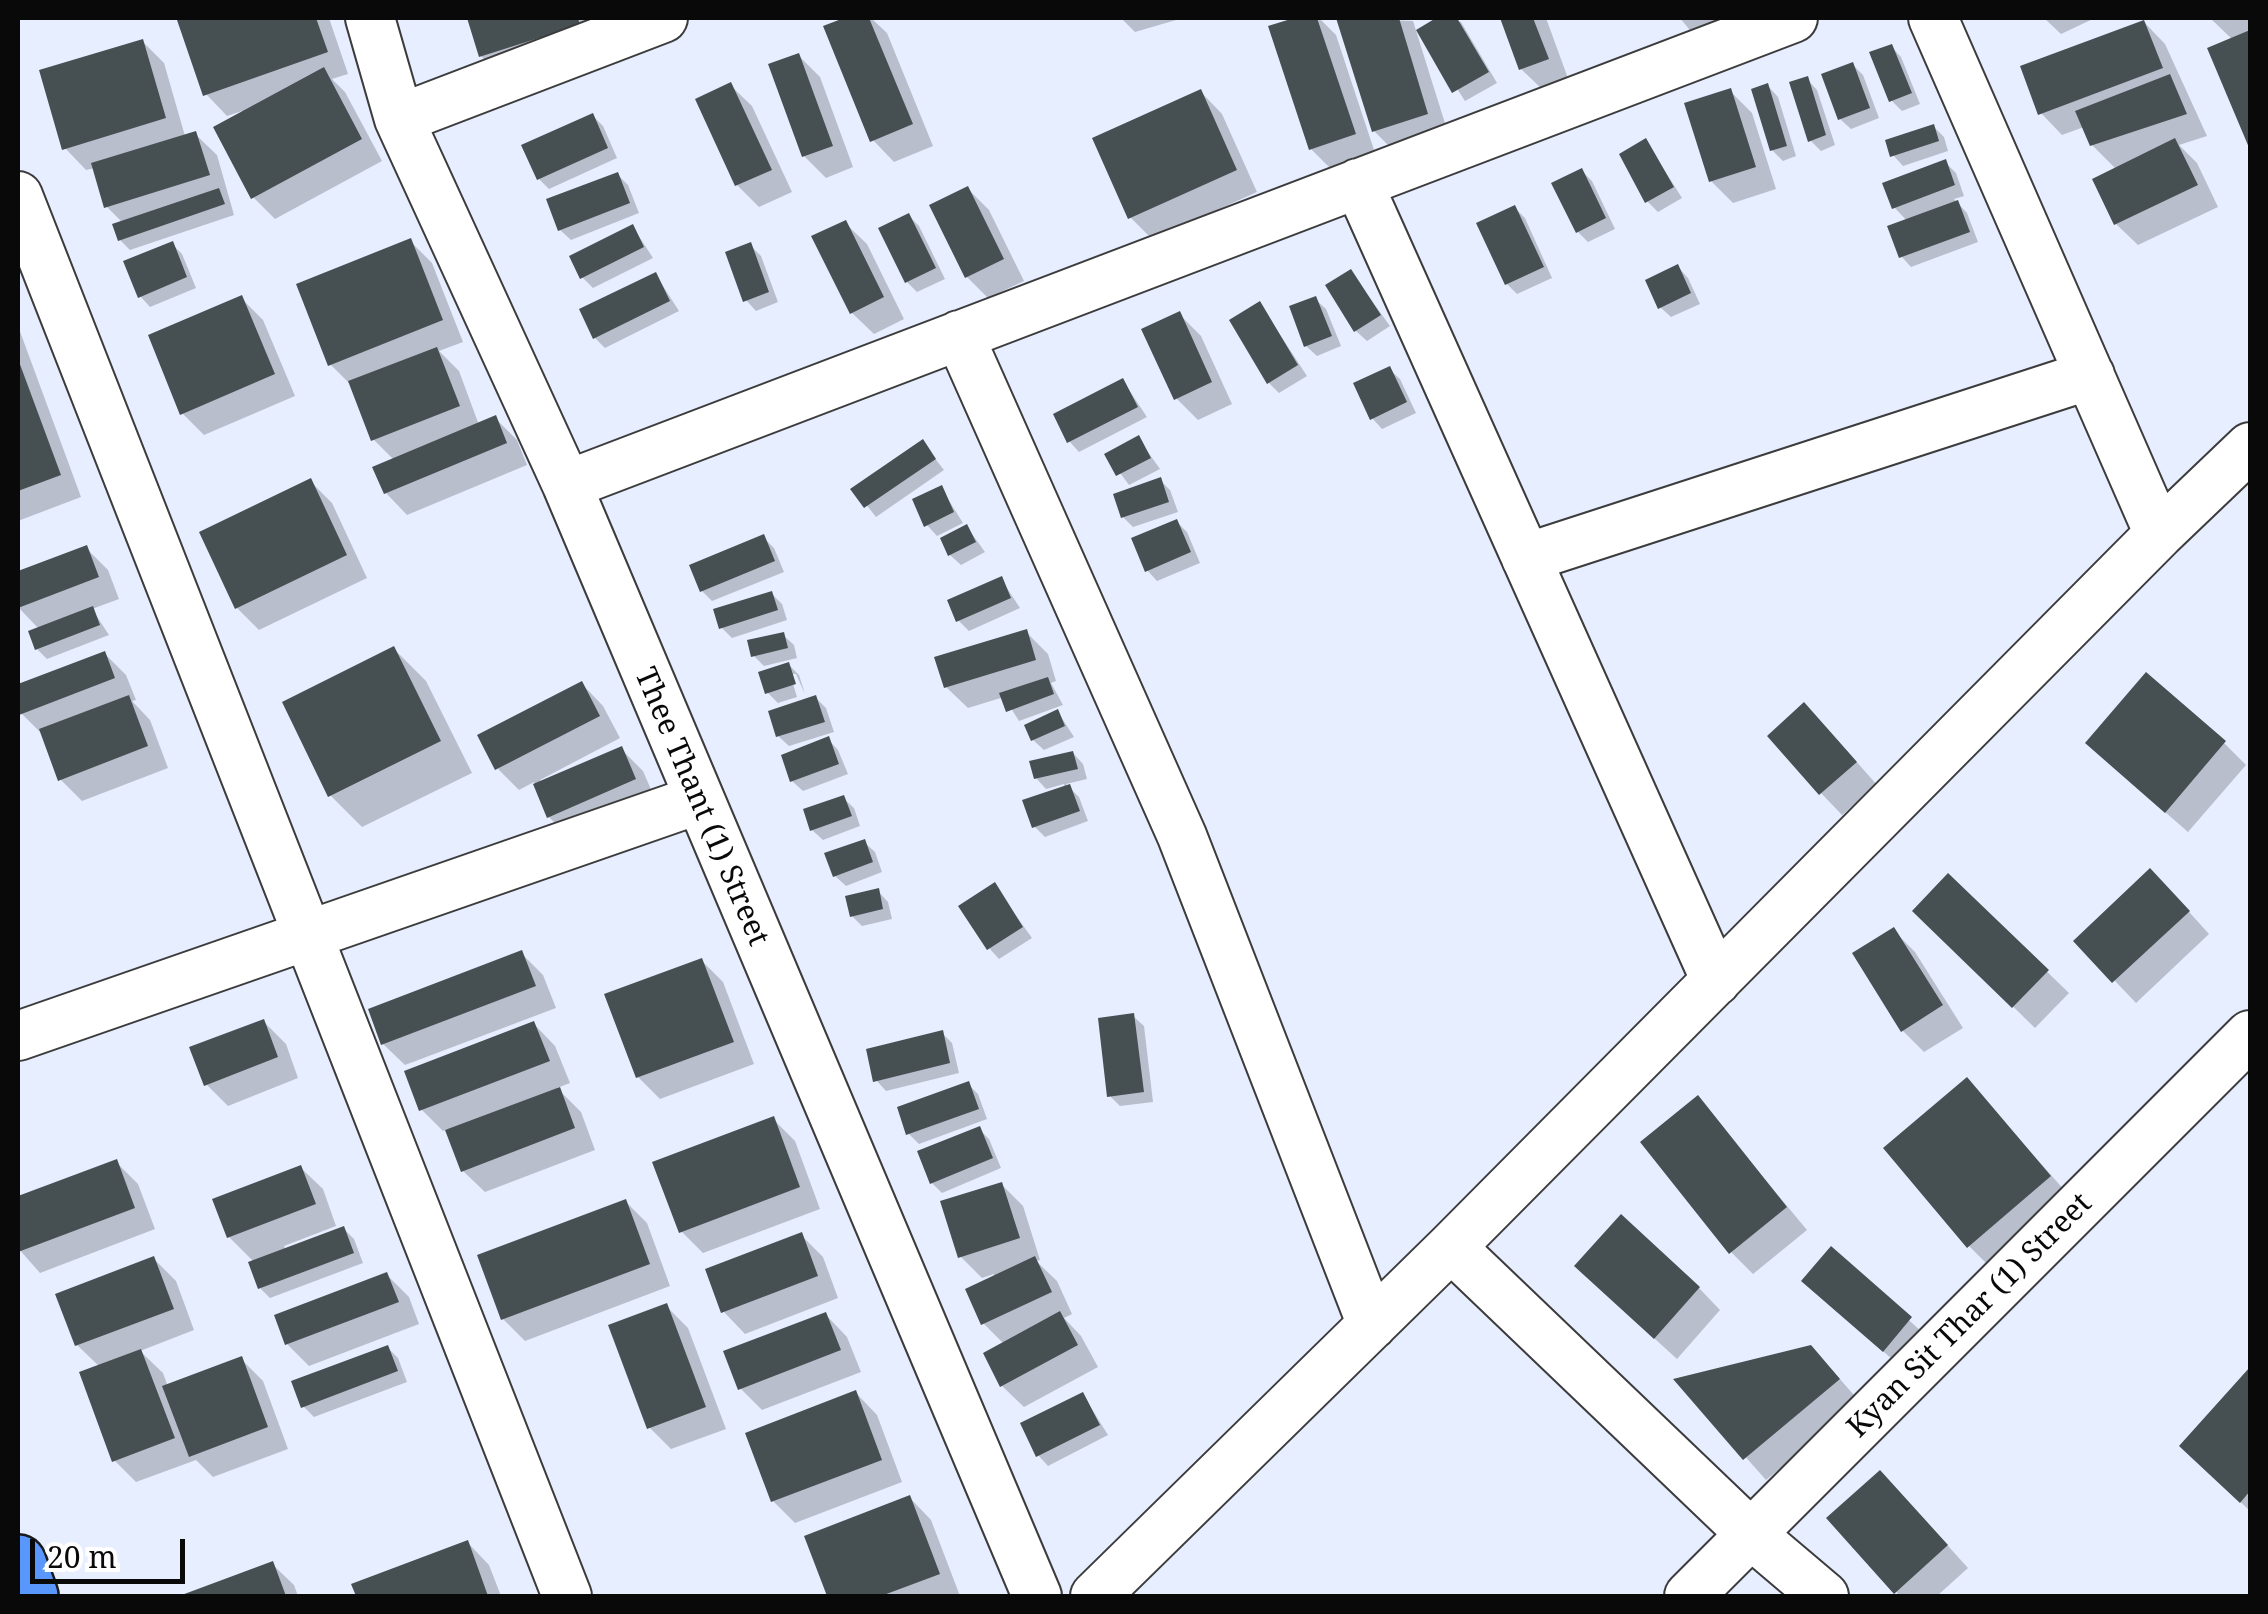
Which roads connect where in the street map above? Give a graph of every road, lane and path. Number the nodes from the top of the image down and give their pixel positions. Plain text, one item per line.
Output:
1 (370, 18) edge
2 (663, 18) edge
3 (1793, 18) edge
4 (1933, 18) edge
5 (399, 119) junction
6 (1358, 183) junction
7 (18, 196) edge
8 (959, 335) junction
9 (2090, 375) junction
10 (2250, 448) edge
11 (567, 485) junction
12 (2159, 534) junction
13 (1526, 558) junction
14 (697, 800) junction
15 (308, 935) junction
16 (1716, 981) junction
17 (2250, 1035) edge
18 (18, 1036) edge
19 (1451, 1248) junction
20 (1372, 1325) junction
21 (1752, 1534) junction
22 (18, 1563) edge
23 (30, 1596) edge
24 (567, 1596) edge
25 (1037, 1596) edge
26 (1095, 1596) edge
27 (1688, 1596) edge
28 (1824, 1596) edge

1 - 5 street, Thee Thant (1) Street
2 - 5 street
3 - 6 street
4 - 9 street
5 - 11 street, Thee Thant (1) Street
6 - 8 street
6 - 13 street
7 - 15 street
8 - 11 street
8 - 20 street
9 - 12 street
9 - 13 street
10 - 12 street
11 - 14 street, Thee Thant (1) Street
12 - 16 street
13 - 16 street
14 - 15 street
14 - 25 street, Thee Thant (1) Street
15 - 18 street
15 - 24 street
16 - 19 street
17 - 21 street, Kyan Sit Thar (1) Street
19 - 20 street
19 - 21 street
20 - 26 street
21 - 27 street, Kyan Sit Thar (1) Street
21 - 28 street
22 - 23 main road

